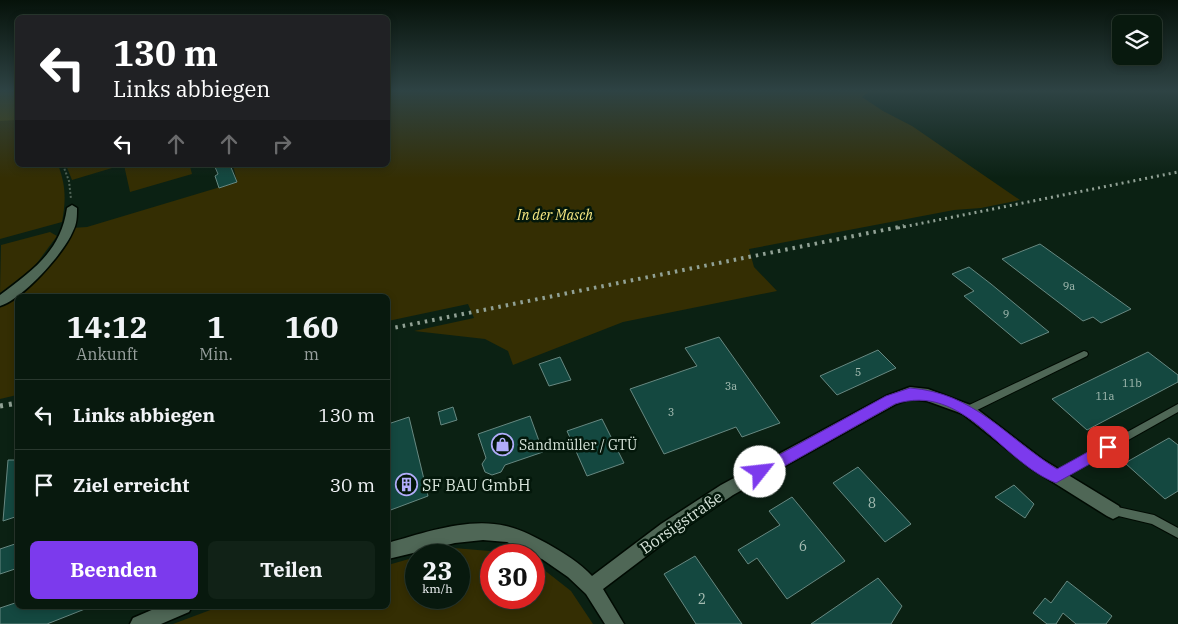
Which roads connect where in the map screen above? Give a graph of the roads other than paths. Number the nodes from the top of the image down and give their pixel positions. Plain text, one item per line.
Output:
1 (72, 208) road end
2 (0, 301) edge
3 (1084, 354) dead end
4 (1178, 408) edge
5 (968, 410) junction
6 (1056, 476) junction
7 (1113, 511) joint
8 (1178, 533) edge
9 (390, 550) edge
10 (592, 587) junction
11 (176, 609) edge
12 (139, 624) edge
13 (615, 624) edge

1 - 2 street
3 - 5 lane
4 - 6 lane
5 - 6 street, Borsigstraße
5 - 10 street, Borsigstraße
6 - 7 street, Borsigstraße
7 - 8 lane
9 - 10 street
10 - 13 street
11 - 12 street

